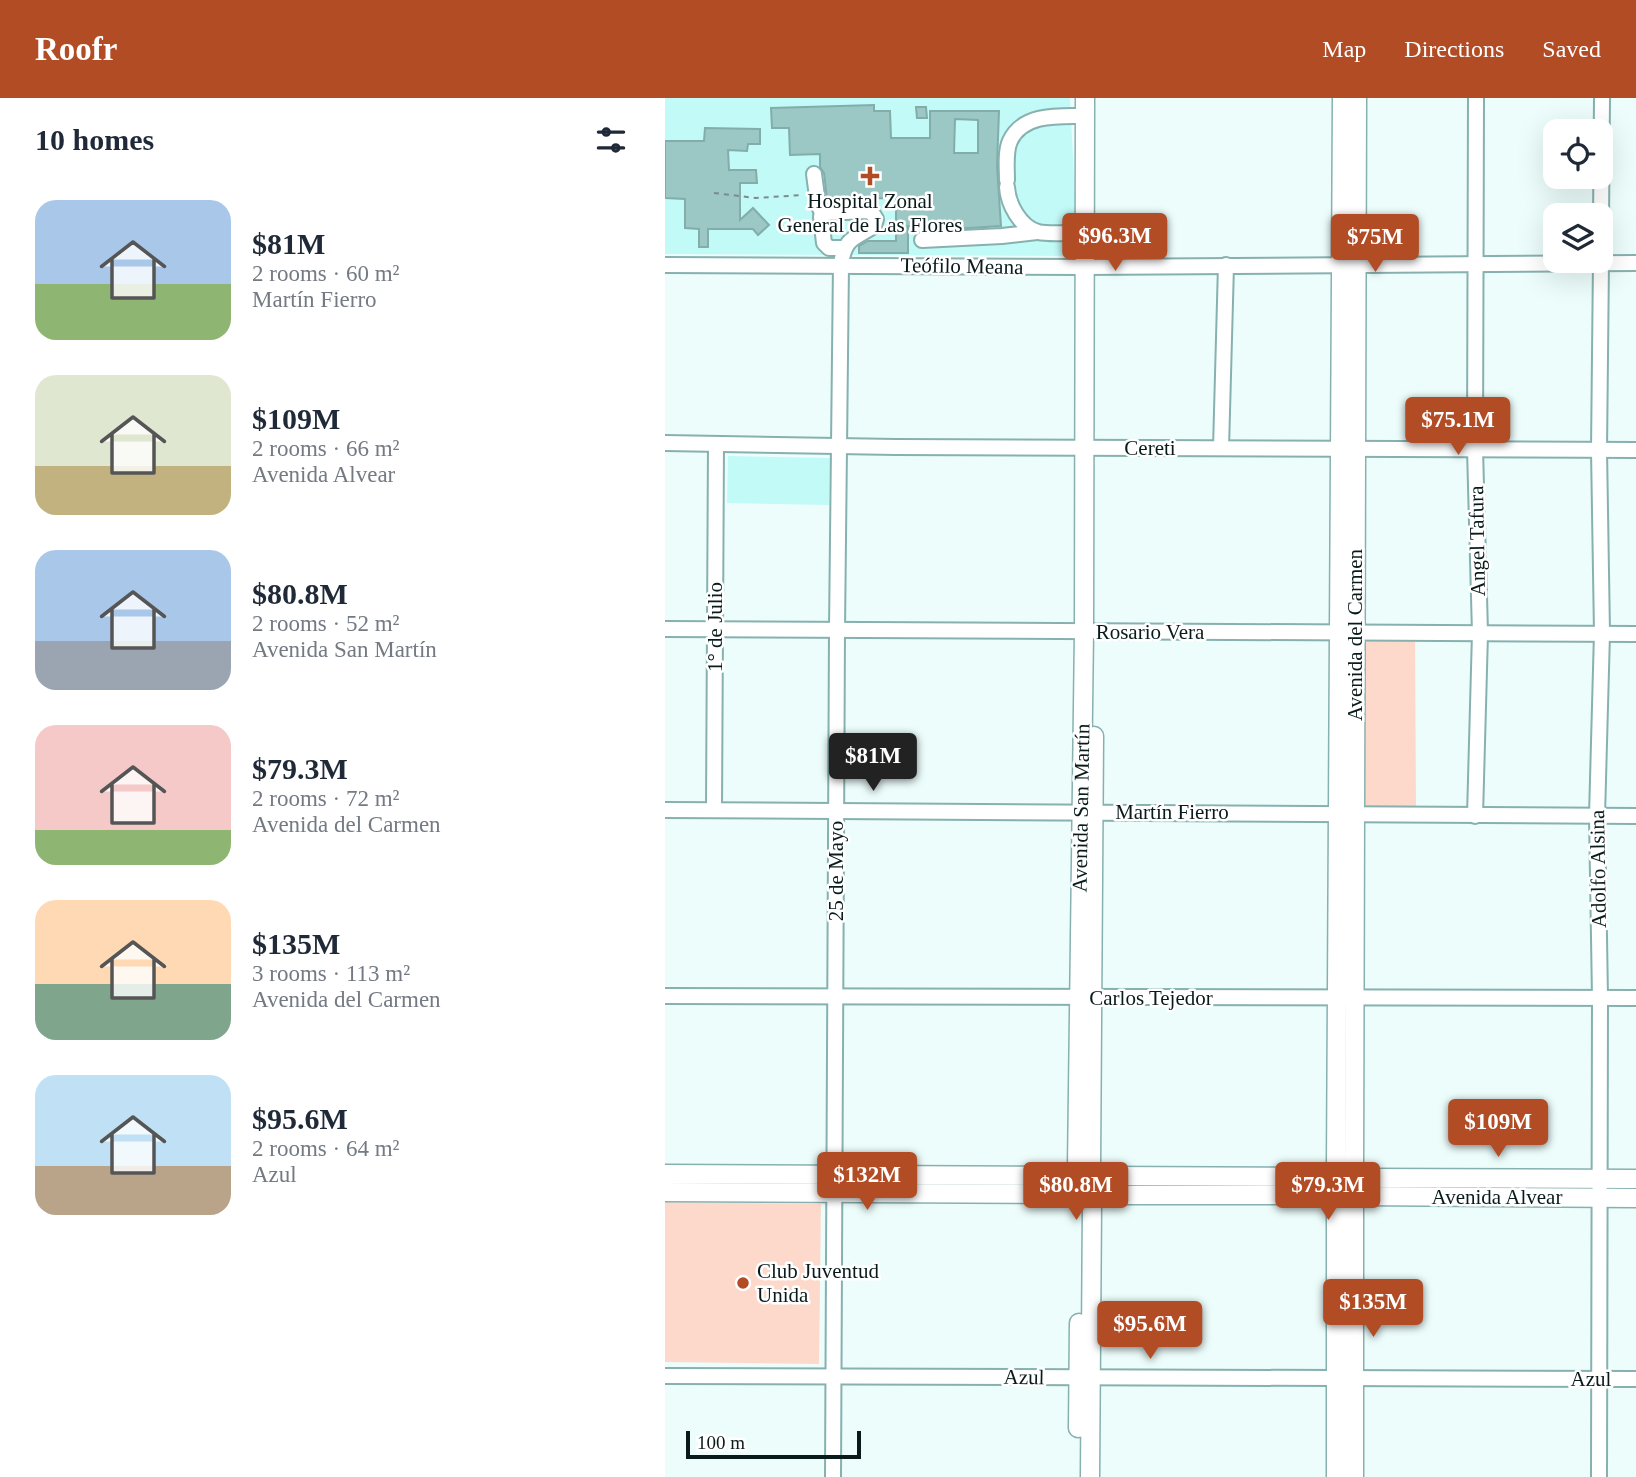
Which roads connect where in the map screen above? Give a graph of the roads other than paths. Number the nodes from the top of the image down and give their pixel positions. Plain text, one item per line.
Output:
1 (1097, 98) edge
2 (1342, 98) edge
3 (1357, 98) edge
4 (1476, 98) edge
5 (1602, 98) edge
6 (1085, 107) edge
7 (814, 174) dead end
8 (1601, 203) edge
9 (822, 213) junction
10 (1037, 232) junction
11 (1085, 233) junction
12 (922, 240) dead end
13 (844, 248) junction
14 (1613, 262) edge
15 (1543, 263) edge
16 (1636, 263) edge
17 (842, 264) junction
18 (1348, 264) junction
19 (1476, 264) junction
20 (665, 265) edge
21 (1226, 265) junction
22 (1090, 267) junction
23 (1601, 273) edge
24 (665, 443) edge
25 (716, 444) junction
26 (839, 446) junction
27 (1090, 448) junction
28 (1221, 448) junction
29 (1347, 449) junction
30 (1475, 449) junction
31 (1599, 450) junction
32 (1636, 450) edge
33 (665, 629) edge
34 (715, 629) junction
35 (837, 630) junction
36 (1089, 631) junction
37 (1347, 632) junction
38 (1479, 633) junction
39 (1602, 633) junction
40 (1636, 634) edge
41 (665, 810) edge
42 (714, 810) junction
43 (836, 811) junction
44 (1087, 812) junction
45 (1346, 812) junction
46 (1475, 816) junction
47 (1597, 816) junction
48 (1636, 816) edge
49 (665, 996) edge
50 (835, 997) junction
51 (1345, 997) junction
52 (1086, 998) junction
53 (1600, 998) junction
54 (1636, 998) edge
55 (1085, 1171) junction
56 (665, 1174) edge
57 (1600, 1179) junction
58 (1636, 1179) edge
59 (834, 1184) junction
60 (1344, 1186) junction
61 (665, 1192) edge
62 (1600, 1198) junction
63 (1636, 1198) edge
64 (1086, 1199) junction
65 (833, 1375) junction
66 (665, 1376) edge
67 (1085, 1378) junction
68 (1345, 1378) junction
69 (1599, 1379) junction
70 (1636, 1379) edge
71 (833, 1477) edge
72 (1078, 1477) edge
73 (1090, 1477) edge
74 (1336, 1477) edge
75 (1354, 1477) edge
76 (1599, 1477) edge

1 - 22 main road
2 - 18 main road, Avenida del Carmen
3 - 18 main road, Avenida del Carmen
4 - 19 street, Angel Tafura
5 - 8 street
6 - 10 street
6 - 11 main road
7 - 9 street
9 - 13 street
9 - 13 street
10 - 11 street
10 - 12 street
11 - 22 main road
13 - 17 street, 25 de Mayo
14 - 16 street, Teófilo Meana
15 - 19 street, Teófilo Meana
17 - 20 street, Teófilo Meana
17 - 22 street, Teófilo Meana
17 - 26 street, 25 de Mayo
18 - 19 street, Teófilo Meana
18 - 21 street, Teófilo Meana
18 - 29 main road, Avenida del Carmen
19 - 30 street, Angel Tafura
21 - 22 street, Teófilo Meana
21 - 28 street
22 - 27 main road, Avenida San Martín
23 - 31 street, Adolfo Alsina
24 - 25 street, Cereti
25 - 26 street, Cereti
25 - 34 street, 1° de Julio
26 - 27 street, Cereti
26 - 35 street, 25 de Mayo
27 - 28 street, Cereti
27 - 36 main road, Avenida San Martín
28 - 29 street, Cereti
29 - 30 street, Cereti
29 - 37 main road, Avenida del Carmen
30 - 31 street, Cereti
30 - 38 street, Angel Tafura
31 - 32 street, Cereti
31 - 39 street, Adolfo Alsina
33 - 34 street, Rosario Vera
34 - 35 street, Rosario Vera
34 - 42 street, 1° de Julio
35 - 36 street, Rosario Vera
35 - 43 street, 25 de Mayo
36 - 37 street, Rosario Vera
36 - 44 main road, Avenida San Martín
37 - 38 street, Rosario Vera
37 - 45 main road, Avenida del Carmen
38 - 39 street, Rosario Vera
38 - 46 street, Angel Tafura
39 - 40 street, Rosario Vera
39 - 47 street, Adolfo Alsina
41 - 42 street, Martín Fierro
42 - 43 street, Martín Fierro
43 - 44 street, Martín Fierro
43 - 50 street, 25 de Mayo
44 - 45 street, Martín Fierro
44 - 52 main road, Avenida San Martín
45 - 46 street, Martín Fierro
45 - 51 main road, Avenida del Carmen
46 - 47 street, Martín Fierro
47 - 48 street, Martín Fierro
47 - 53 street, Adolfo Alsina
49 - 50 street, Carlos Tejedor
50 - 52 street, Carlos Tejedor
50 - 59 street, 25 de Mayo
51 - 52 street, Carlos Tejedor
51 - 53 street, Carlos Tejedor
51 - 60 main road, Avenida del Carmen
52 - 55 main road, Avenida San Martín
53 - 54 street, Carlos Tejedor
53 - 57 street, Adolfo Alsina
55 - 59 main road, Avenida Alvear
55 - 60 main road, Avenida Alvear
55 - 64 main road
55 - 64 main road
56 - 59 main road, Avenida Alvear
57 - 58 main road, Avenida Alvear
57 - 60 main road, Avenida Alvear
57 - 62 street, Adolfo Alsina
59 - 61 main road, Avenida Alvear
59 - 64 main road, Avenida Alvear
59 - 65 street, 25 de Mayo
60 - 62 main road, Avenida Alvear
60 - 64 main road, Avenida Alvear
60 - 68 main road, Avenida del Carmen
62 - 63 main road, Avenida Alvear
62 - 69 street, Adolfo Alsina
64 - 67 main road
65 - 66 street, Azul
65 - 67 street, Azul
65 - 71 street, 25 de Mayo
67 - 68 street, Azul
67 - 72 main road
67 - 73 main road
68 - 69 street, Azul
68 - 74 main road, Avenida del Carmen
68 - 75 main road, Avenida del Carmen
69 - 70 street, Azul
69 - 76 street, Adolfo Alsina

